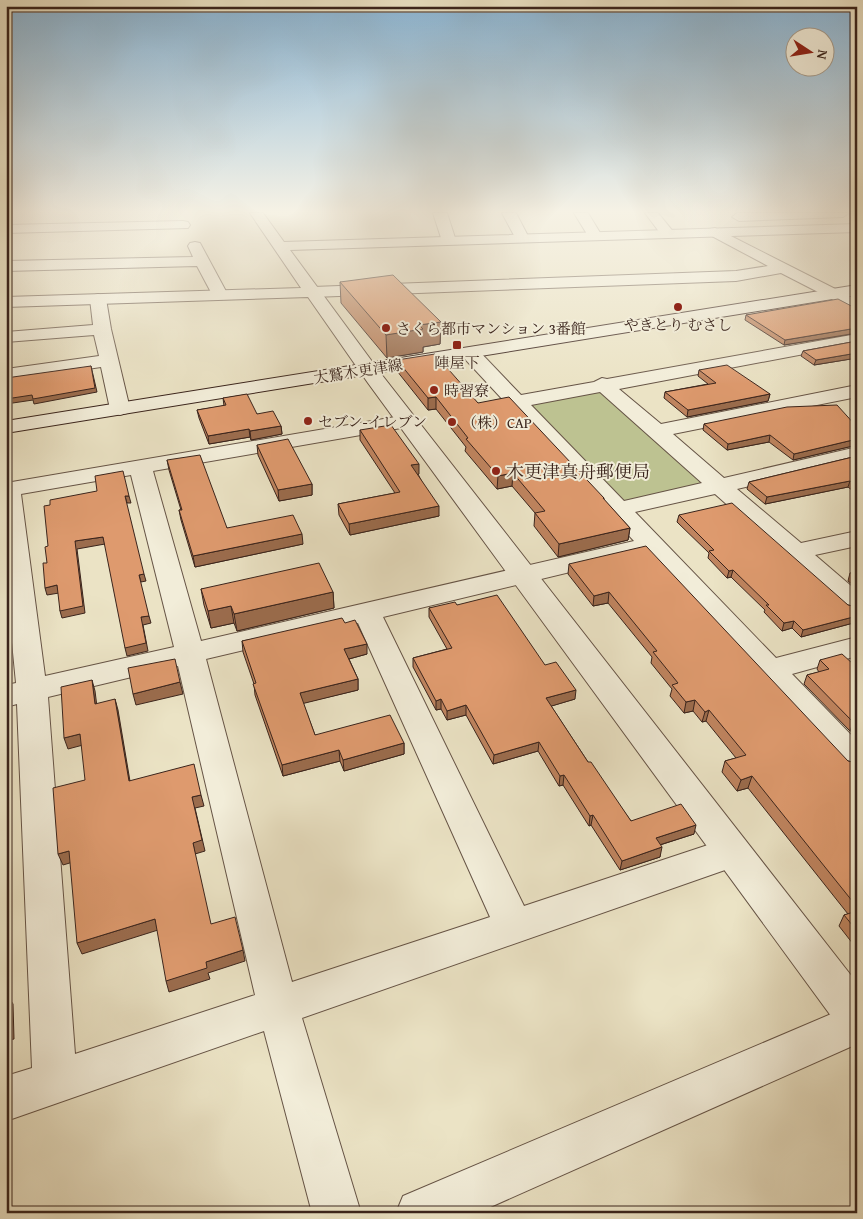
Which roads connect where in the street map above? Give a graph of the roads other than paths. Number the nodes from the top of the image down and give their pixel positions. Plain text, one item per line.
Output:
1 (207, 270) edge
2 (297, 270) edge
3 (771, 270) edge
4 (786, 270) edge
5 (857, 290) edge
6 (313, 292) junction
7 (832, 294) junction
8 (220, 295) junction
9 (98, 299) junction
10 (6, 302) edge
11 (857, 307) edge
12 (102, 329) junction
13 (6, 337) edge
14 (857, 339) edge
15 (470, 354) junction
16 (109, 360) junction
17 (368, 369) junction
18 (6, 375) edge
19 (602, 384) junction
20 (857, 391) edge
21 (516, 402) junction
22 (120, 409) junction
23 (407, 421) junction
24 (6, 427) edge
25 (656, 431) junction
26 (857, 454) edge
27 (140, 467) junction
28 (718, 485) junction
29 (8, 490) edge
30 (618, 509) junction
31 (857, 538) edge
32 (651, 545) junction
33 (796, 552) junction
34 (522, 574) junction
35 (857, 605) edge
36 (366, 611) junction
37 (857, 646) edge
38 (190, 653) junction
39 (770, 670) junction
40 (19, 693) edge
41 (857, 762) edge
42 (732, 852) junction
43 (514, 926) junction
44 (278, 1006) junction
45 (857, 1017) edge
46 (857, 1023) edge
47 (55, 1083) junction
48 (6, 1099) edge
49 (337, 1213) edge
50 (420, 1213) edge

1 - 8 street
2 - 6 street
3 - 6 street
4 - 7 street
5 - 7 street, 大鷲木更津線
6 - 8 street
6 - 17 street
7 - 11 street
7 - 15 street, 大鷲木更津線
8 - 9 street
9 - 10 street
9 - 12 street
12 - 13 street
12 - 16 street
14 - 19 street
15 - 17 street, 大鷲木更津線
15 - 21 street
16 - 18 street
16 - 22 street
17 - 22 street, 大鷲木更津線
17 - 23 street
19 - 21 street
19 - 25 street
20 - 25 street
21 - 30 street
22 - 24 street, 大鷲木更津線
23 - 27 street
23 - 34 street
25 - 28 street
26 - 28 street
27 - 29 street
27 - 38 street
28 - 30 street
28 - 33 street
29 - 40 street
30 - 32 street
31 - 33 street
32 - 34 street
32 - 39 street
33 - 35 street
34 - 36 street
34 - 42 street
36 - 38 street
36 - 43 street
37 - 39 street
38 - 40 street
38 - 44 street
39 - 41 street
40 - 47 street
42 - 43 street
42 - 45 street
43 - 44 street
44 - 47 street
44 - 49 street
46 - 50 street
47 - 48 street

